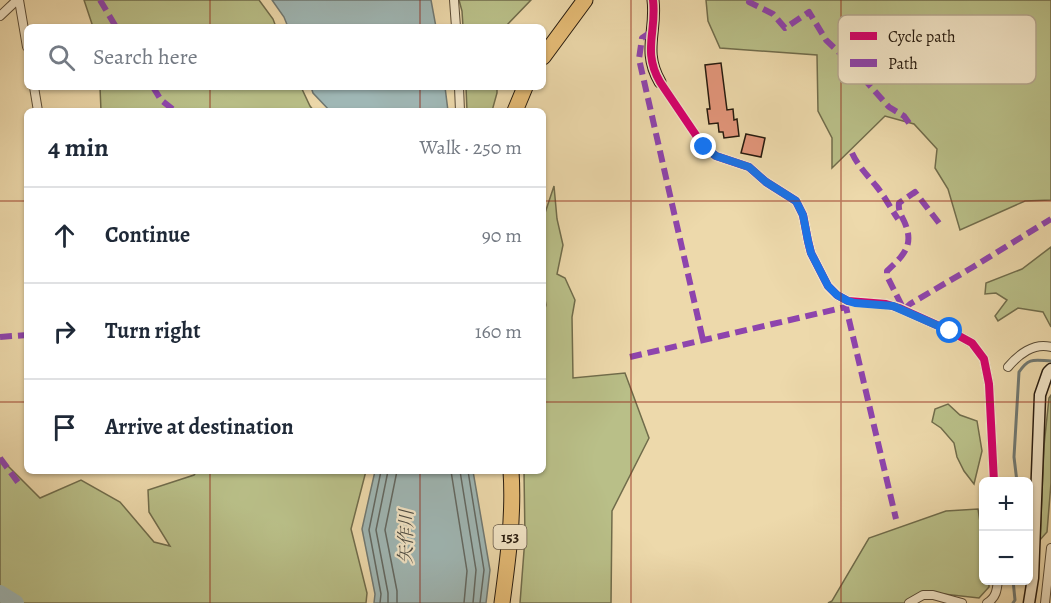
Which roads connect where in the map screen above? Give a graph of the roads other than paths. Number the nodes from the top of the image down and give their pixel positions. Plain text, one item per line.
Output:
1 (18, 0) edge
2 (454, 0) edge
3 (585, 0) edge
4 (653, 0) edge
5 (0, 16) edge
6 (456, 24) edge
7 (24, 32) edge
8 (546, 53) edge
9 (660, 82) joint
10 (34, 90) edge
11 (459, 90) edge
12 (524, 90) edge
13 (38, 108) edge
14 (460, 108) edge
15 (516, 108) edge
16 (1051, 347) edge
17 (1008, 367) dead end
18 (1049, 371) edge
19 (511, 474) edge
20 (994, 477) edge
21 (1033, 537) edge
22 (1051, 548) edge
23 (997, 585) edge
24 (1031, 585) edge
25 (502, 603) edge
26 (909, 603) edge
27 (962, 603) edge
28 (987, 603) edge
29 (1029, 603) edge
30 (1045, 603) edge

1 - 5 street
1 - 7 street
2 - 6 street
3 - 8 highway
4 - 9 street
9 - 20 street
10 - 13 street
11 - 14 street
12 - 15 highway
16 - 17 street
18 - 21 street
19 - 25 highway, 153
22 - 30 street
23 - 28 street
24 - 29 street
26 - 27 street

